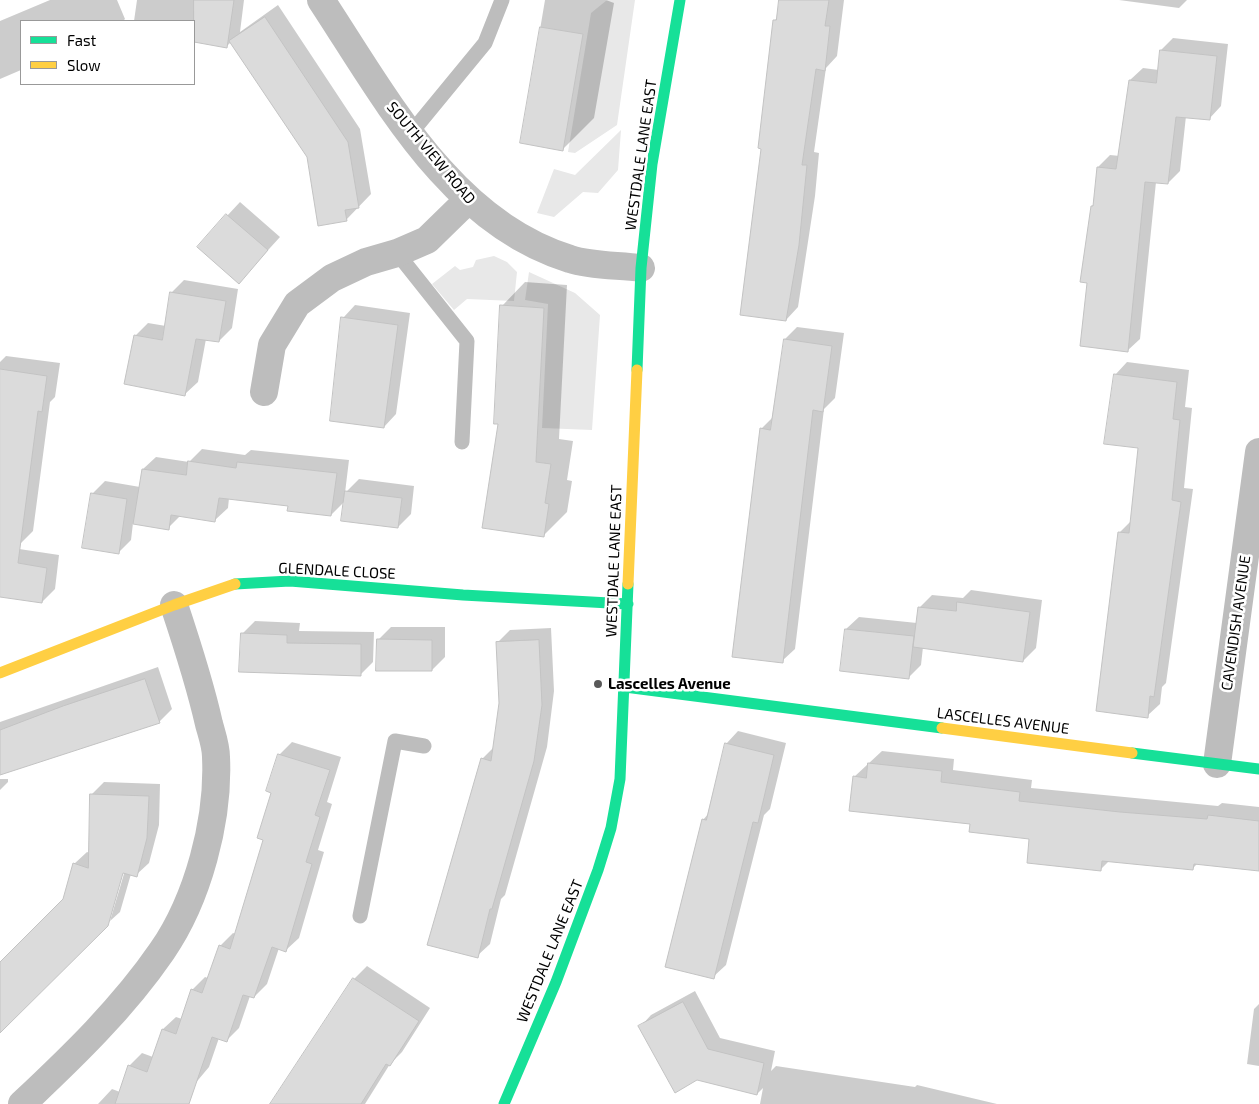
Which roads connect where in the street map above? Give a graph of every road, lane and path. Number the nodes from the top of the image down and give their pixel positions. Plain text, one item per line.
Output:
1 (321, 0) edge
2 (502, 0) edge
3 (680, 0) edge
4 (411, 133) junction
5 (468, 200) junction
6 (397, 253) junction
7 (641, 268) junction
8 (264, 392) dead end
9 (462, 442) dead end
10 (1259, 452) edge
11 (174, 604) junction
12 (628, 604) junction
13 (0, 673) edge
14 (625, 688) junction
15 (424, 746) dead end
16 (1217, 764) junction
17 (1259, 768) edge
18 (360, 916) dead end
19 (22, 1104) edge
20 (504, 1104) edge

1 - 4 street, SOUTH VIEW ROAD
2 - 4 lane
3 - 7 street, WESTDALE LANE EAST
4 - 5 street, SOUTH VIEW ROAD
5 - 6 street
5 - 7 street, SOUTH VIEW ROAD
6 - 8 street
6 - 9 lane
7 - 12 street, WESTDALE LANE EAST
10 - 16 street, CAVENDISH AVENUE
11 - 12 street, GLENDALE CLOSE
11 - 13 street, GLENDALE CLOSE
11 - 19 street
12 - 14 street, WESTDALE LANE EAST
14 - 16 street, LASCELLES AVENUE
14 - 20 street, WESTDALE LANE EAST
15 - 18 lane
16 - 17 street, LASCELLES AVENUE

